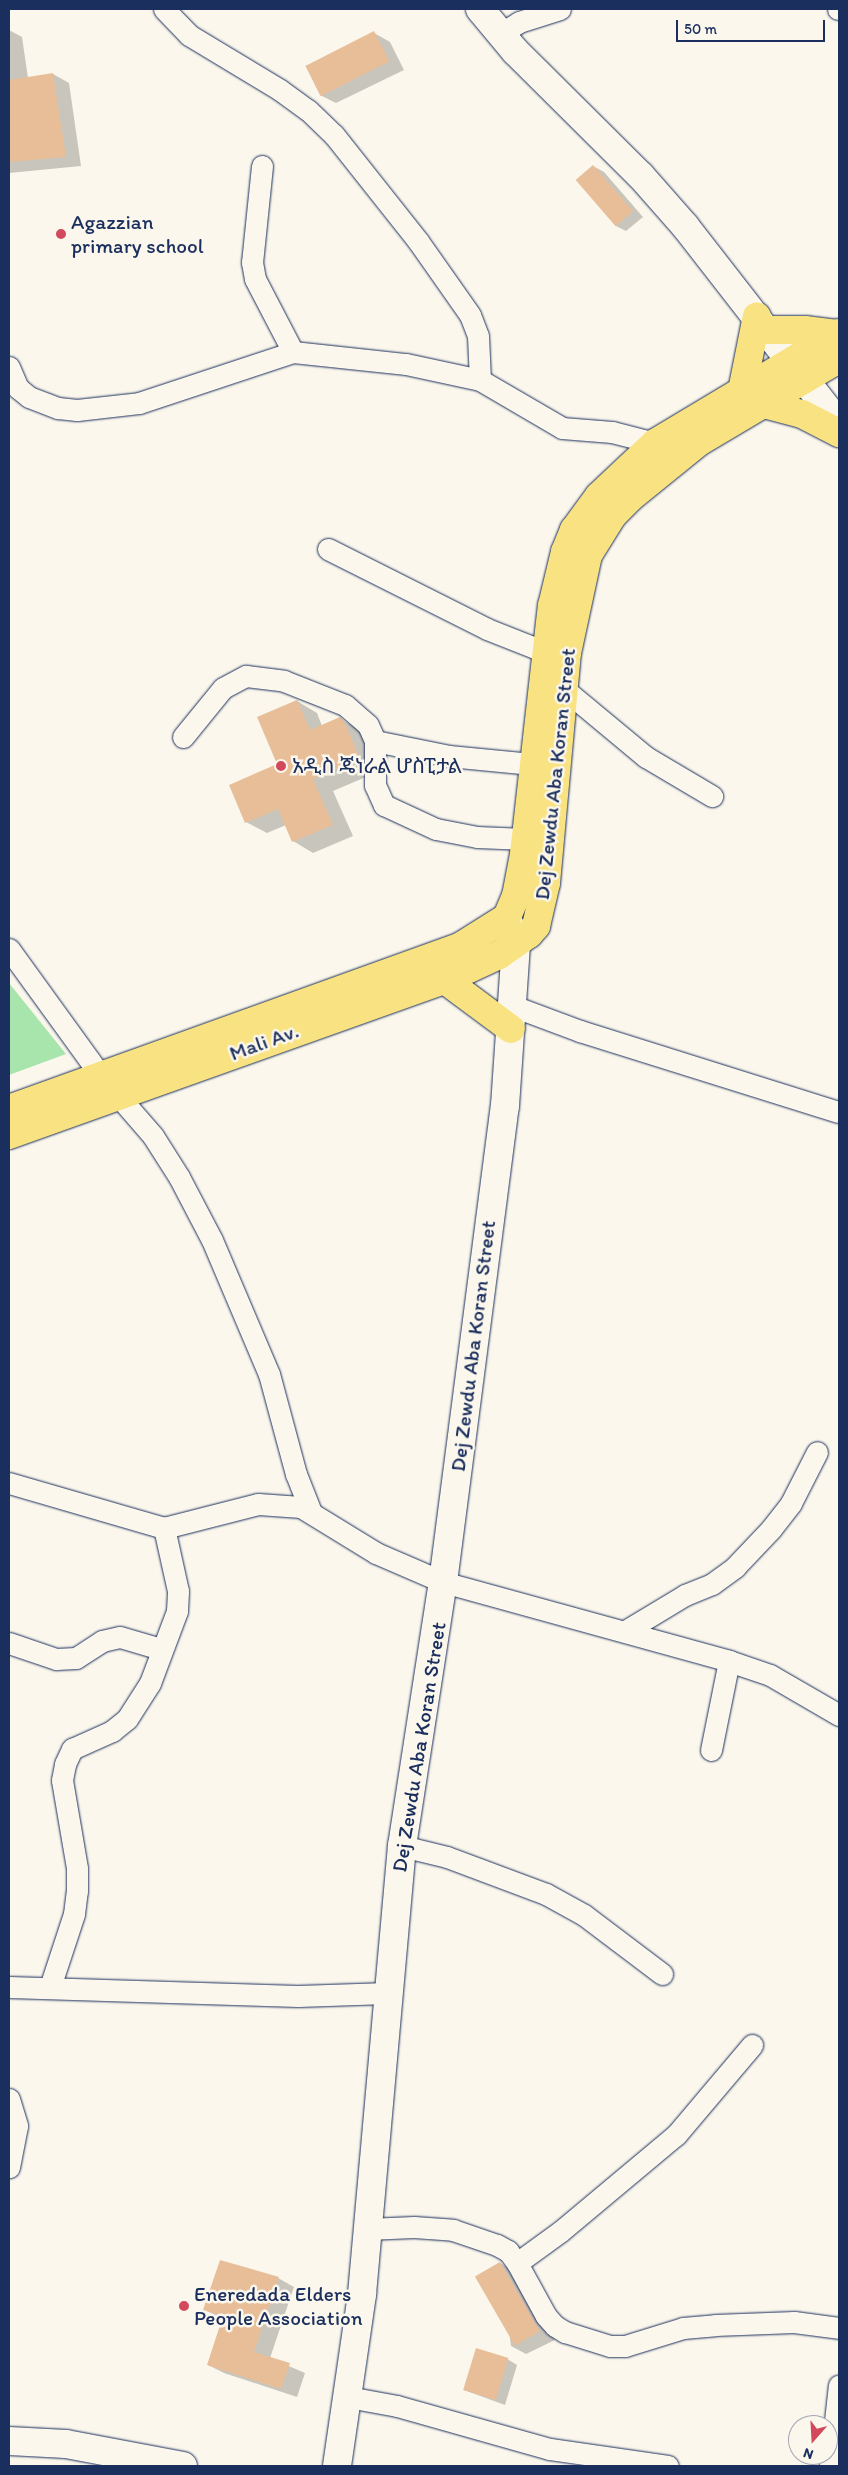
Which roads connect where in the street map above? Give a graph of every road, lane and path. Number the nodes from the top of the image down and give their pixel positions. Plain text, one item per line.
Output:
1 (164, 9) edge
2 (480, 9) edge
3 (560, 9) edge
4 (500, 34) junction
5 (262, 166) dead end
6 (762, 323) junction
7 (839, 342) edge
8 (293, 352) junction
9 (9, 367) edge
10 (797, 373) junction
11 (480, 380) junction
12 (753, 397) junction
13 (839, 424) edge
14 (839, 433) edge
15 (655, 443) junction
16 (328, 549) dead end
17 (556, 653) junction
18 (564, 689) junction
19 (184, 737) dead end
20 (375, 741) junction
21 (532, 764) junction
22 (712, 796) dead end
23 (525, 839) junction
24 (507, 917) junction
25 (516, 944) junction
26 (9, 949) edge
27 (444, 980) junction
28 (512, 1018) junction
29 (101, 1076) junction
30 (121, 1097) junction
31 (9, 1109) edge
32 (839, 1112) edge
33 (9, 1135) edge
34 (817, 1452) dead end
35 (9, 1483) edge
36 (306, 1510) junction
37 (164, 1528) junction
38 (443, 1582) junction
39 (627, 1630) junction
40 (9, 1642) edge
41 (161, 1649) junction
42 (730, 1661) junction
43 (839, 1715) edge
44 (711, 1750) dead end
45 (402, 1846) junction
46 (662, 1974) dead end
47 (50, 1987) junction
48 (11, 1992) edge
49 (387, 1993) junction
50 (752, 2045) dead end
51 (9, 2099) edge
52 (9, 2167) edge
53 (367, 2229) junction
54 (517, 2263) junction
55 (839, 2328) edge
56 (839, 2385) edge
57 (348, 2397) junction
58 (9, 2441) edge
59 (183, 2466) edge
60 (337, 2466) edge
61 (668, 2466) edge
62 (830, 2466) edge

1 - 11 street
2 - 4 main road
3 - 4 street
4 - 6 main road
5 - 8 street
6 - 7 main road
6 - 10 main road
6 - 12 main road
7 - 10 main road, Dej Zewdu Aba Koran Street
8 - 9 street
8 - 11 street
10 - 12 main road, Dej Zewdu Aba Koran Street
10 - 13 main road
11 - 15 street
12 - 14 main road
12 - 15 main road
12 - 17 main road, Dej Zewdu Aba Koran Street
15 - 17 main road
16 - 17 street
17 - 18 main road, Dej Zewdu Aba Koran Street
17 - 21 main road
18 - 22 street
18 - 25 main road, Dej Zewdu Aba Koran Street
19 - 20 street
20 - 21 street
20 - 23 street
21 - 23 main road
23 - 24 main road
24 - 25 main road
24 - 29 main road, Mali Av.
25 - 27 main road, Mali Av.
25 - 28 main road, Dej Zewdu Aba Koran Street
26 - 29 street
27 - 28 main road
27 - 30 main road, Mali Av.
28 - 32 street
28 - 38 main road, Dej Zewdu Aba Koran Street
29 - 30 street
29 - 31 main road, Mali Av.
30 - 33 main road, Mali Av.
30 - 36 street
34 - 39 street
35 - 37 street
36 - 37 street
36 - 38 street
37 - 41 street
38 - 39 street
38 - 45 main road, Dej Zewdu Aba Koran Street
39 - 42 street
40 - 41 street
41 - 47 street
42 - 43 street
42 - 44 street
45 - 46 street
45 - 49 main road, Dej Zewdu Aba Koran Street
47 - 48 street
47 - 49 street
49 - 53 main road, Dej Zewdu Aba Koran Street
50 - 54 street
51 - 52 street
53 - 54 street
53 - 57 main road, Dej Zewdu Aba Koran Street
54 - 55 street
56 - 62 street
57 - 60 main road, Dej Zewdu Aba Koran Street
57 - 61 street
58 - 59 main road

